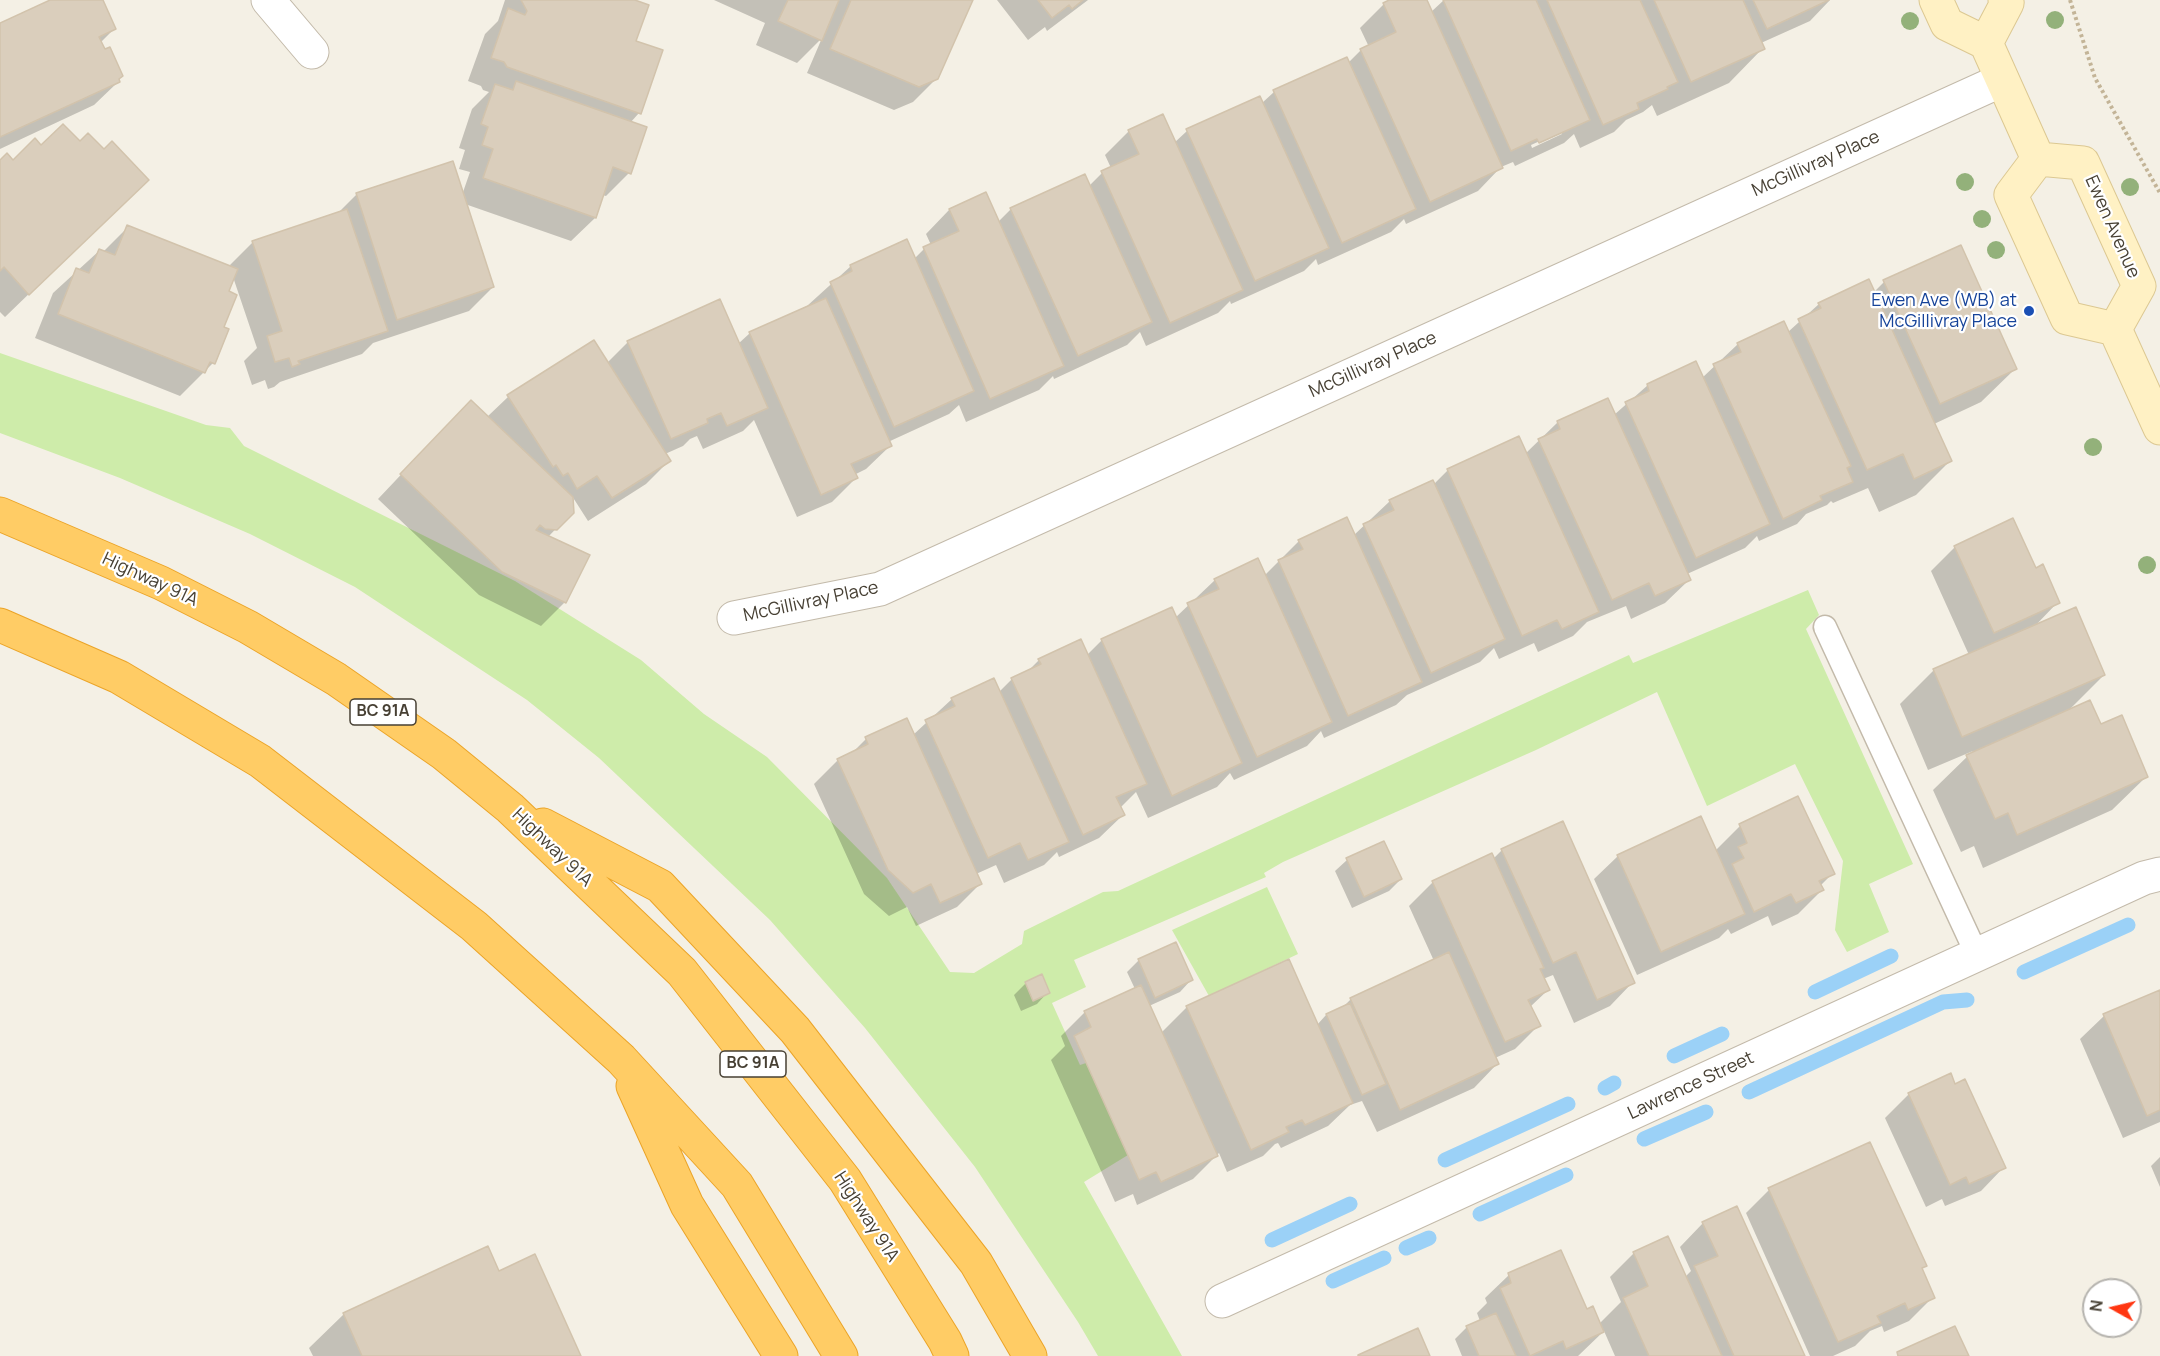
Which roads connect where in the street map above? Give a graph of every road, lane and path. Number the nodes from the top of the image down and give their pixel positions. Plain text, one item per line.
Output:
1 (267, 0) edge
2 (1936, 0) edge
3 (2005, 0) edge
4 (2070, 0) edge
5 (1986, 43) junction
6 (312, 52) dead end
7 (2002, 80) junction
8 (2038, 159) junction
9 (2160, 193) edge
10 (2115, 329) junction
11 (2160, 428) edge
12 (0, 514) edge
13 (734, 618) dead end
14 (0, 625) edge
15 (1826, 627) dead end
16 (510, 808) junction
17 (2160, 874) edge
18 (1977, 955) junction
19 (621, 1059) junction
20 (1222, 1301) dead end
21 (780, 1356) edge
22 (841, 1356) edge
23 (952, 1356) edge
24 (1030, 1356) edge

1 - 6 street
2 - 5 street
3 - 5 street
4 - 9 path
5 - 7 street
7 - 8 street
7 - 13 street, McGillivray Place
8 - 10 street
8 - 10 street, Ewen Avenue
10 - 11 street
12 - 16 highway, Highway 91A / BC 91A
14 - 19 highway
15 - 18 lane
16 - 23 highway, Highway 91A / BC 91A
16 - 24 highway
17 - 18 street, Lawrence Street
18 - 20 street, Lawrence Street
19 - 21 highway
19 - 22 highway

